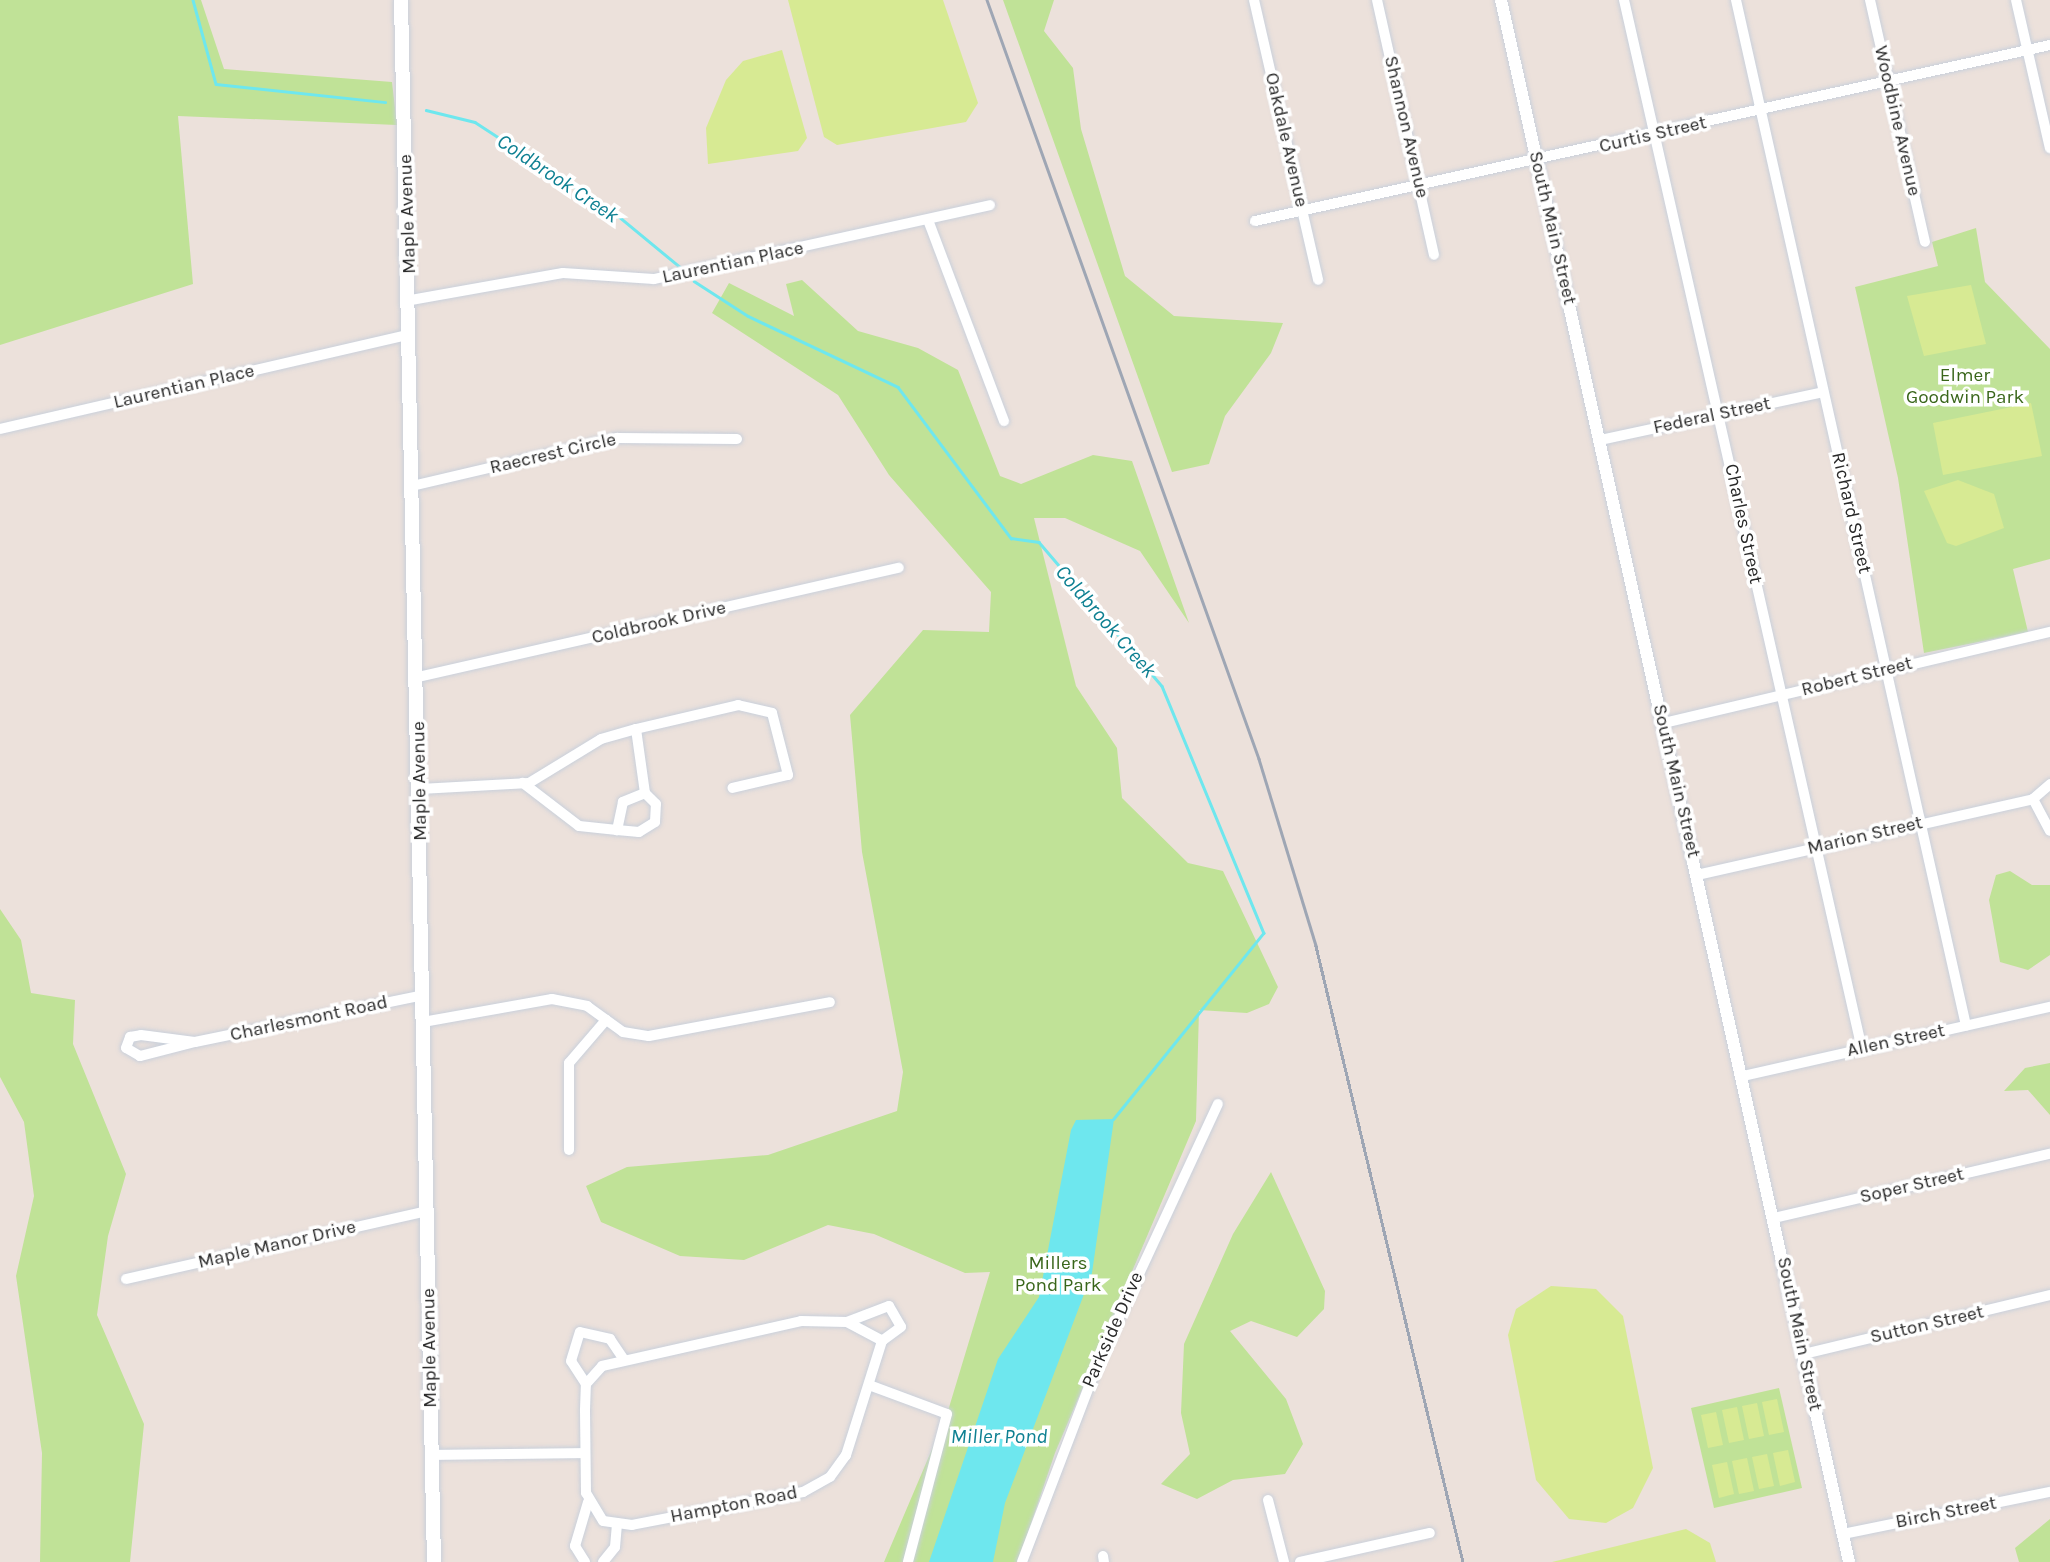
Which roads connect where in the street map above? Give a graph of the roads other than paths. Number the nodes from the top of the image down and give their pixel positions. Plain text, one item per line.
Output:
1 (401, 0) edge
2 (1254, 0) edge
3 (1377, 0) edge
4 (1501, 0) edge
5 (1625, 0) edge
6 (1736, 0) edge
7 (1870, 0) edge
8 (2016, 0) edge
9 (2050, 45) edge
10 (2028, 50) junction
11 (1889, 82) junction
12 (1761, 110) junction
13 (1654, 135) junction
14 (2050, 148) edge
15 (1537, 161) junction
16 (1419, 187) junction
17 (990, 205) dead end
18 (1303, 211) junction
19 (928, 220) junction
20 (1255, 221) dead end
21 (1924, 242) dead end
22 (1434, 254) dead end
23 (1318, 280) dead end
24 (411, 300) junction
25 (408, 335) junction
26 (1823, 392) junction
27 (1719, 415) junction
28 (1004, 421) dead end
29 (0, 429) edge
30 (737, 439) dead end
31 (1600, 440) junction
32 (412, 486) junction
33 (899, 568) dead end
34 (2050, 632) edge
35 (1887, 670) junction
36 (418, 677) junction
37 (1781, 696) junction
38 (1664, 723) junction
39 (636, 729) junction
40 (523, 783) junction
41 (2050, 784) edge
42 (732, 788) dead end
43 (420, 789) junction
44 (645, 793) junction
45 (2033, 799) junction
46 (1922, 822) junction
47 (617, 830) junction
48 (2050, 831) edge
49 (1816, 847) junction
50 (1697, 875) junction
51 (423, 995) junction
52 (830, 1002) dead end
53 (2050, 1006) edge
54 (606, 1020) junction
55 (423, 1022) junction
56 (1966, 1026) junction
57 (195, 1042) junction
58 (1862, 1049) junction
59 (1743, 1076) junction
60 (1218, 1104) dead end
61 (569, 1150) dead end
62 (2050, 1154) edge
63 (427, 1210) junction
64 (1774, 1217) junction
65 (126, 1279) dead end
66 (2050, 1295) edge
67 (847, 1322) junction
68 (882, 1340) junction
69 (1804, 1354) junction
70 (623, 1357) junction
71 (586, 1384) junction
72 (869, 1385) junction
73 (585, 1453) junction
74 (432, 1455) junction
75 (2050, 1492) edge
76 (1268, 1500) dead end
77 (588, 1502) junction
78 (617, 1525) junction
79 (1430, 1533) dead end
80 (1843, 1534) junction
81 (434, 1562) edge
82 (585, 1562) edge
83 (603, 1562) edge
84 (908, 1562) edge
85 (1022, 1562) edge
86 (1284, 1562) edge
87 (1300, 1562) edge
88 (1849, 1562) edge

1 - 24 main road, Maple Avenue
2 - 18 street, Oakdale Avenue
3 - 16 street, Shannon Avenue
4 - 15 street, South Main Street
5 - 13 street, Charles Street
6 - 12 street, Richard Street
7 - 11 street, Woodbine Avenue
8 - 10 street
9 - 10 street, Curtis Street
10 - 11 street, Curtis Street
10 - 14 street
11 - 12 street, Curtis Street
11 - 21 street, Woodbine Avenue
12 - 13 street, Curtis Street
12 - 26 street, Richard Street
13 - 15 street, Curtis Street
13 - 27 street, Charles Street
15 - 16 street, Curtis Street
15 - 31 street, South Main Street
16 - 18 street, Curtis Street
16 - 22 street, Shannon Avenue
17 - 19 street, Laurentian Place
18 - 20 street, Curtis Street
18 - 23 street, Oakdale Avenue
19 - 24 street, Laurentian Place
19 - 28 street
24 - 25 main road, Maple Avenue
25 - 29 street, Laurentian Place
25 - 32 main road, Maple Avenue
26 - 27 street, Federal Street
26 - 35 street, Richard Street
27 - 31 street, Federal Street
27 - 37 street, Charles Street
30 - 32 street, Raecrest Circle
31 - 38 street, South Main Street
32 - 36 main road, Maple Avenue
33 - 36 street, Coldbrook Drive
34 - 35 street, Robert Street
35 - 37 street, Robert Street
35 - 46 street, Richard Street
36 - 43 main road, Maple Avenue
37 - 38 street, Robert Street
37 - 49 street, Charles Street
38 - 50 street, South Main Street
39 - 40 street
39 - 42 street
39 - 44 street
40 - 43 street
40 - 47 street
41 - 45 street, Marion Street
43 - 51 main road, Maple Avenue
44 - 47 street
44 - 47 street
45 - 46 street, Marion Street
45 - 48 street
46 - 49 street, Marion Street
46 - 56 street, Richard Street
49 - 50 street, Marion Street
49 - 58 street, Charles Street
50 - 59 street, South Main Street
51 - 55 main road, Maple Avenue
51 - 57 street, Charlesmont Road
52 - 54 street
53 - 56 street, Allen Street
54 - 55 street
54 - 61 street
55 - 63 main road, Maple Avenue
56 - 58 street, Allen Street
57 - 57 street, Charlesmont Road
58 - 59 street, Allen Street
59 - 64 street, South Main Street
60 - 85 street, Parkside Drive
62 - 64 street, Soper Street
63 - 65 street, Maple Manor Drive
63 - 74 main road, Maple Avenue
64 - 69 street, South Main Street
66 - 69 street, Sutton Street
67 - 68 street, Hampton Road
67 - 68 street, Hampton Road
67 - 70 street, Hampton Road
68 - 72 street, Hampton Road
69 - 80 street, South Main Street
70 - 71 street, Hampton Road
70 - 71 street
71 - 73 street
72 - 78 street, Hampton Road
72 - 84 street
73 - 74 street
73 - 77 street
74 - 81 main road, Maple Avenue
75 - 80 street, Birch Street
76 - 86 street
77 - 78 street
77 - 82 street
78 - 83 street
79 - 87 street
80 - 88 street, South Main Street

